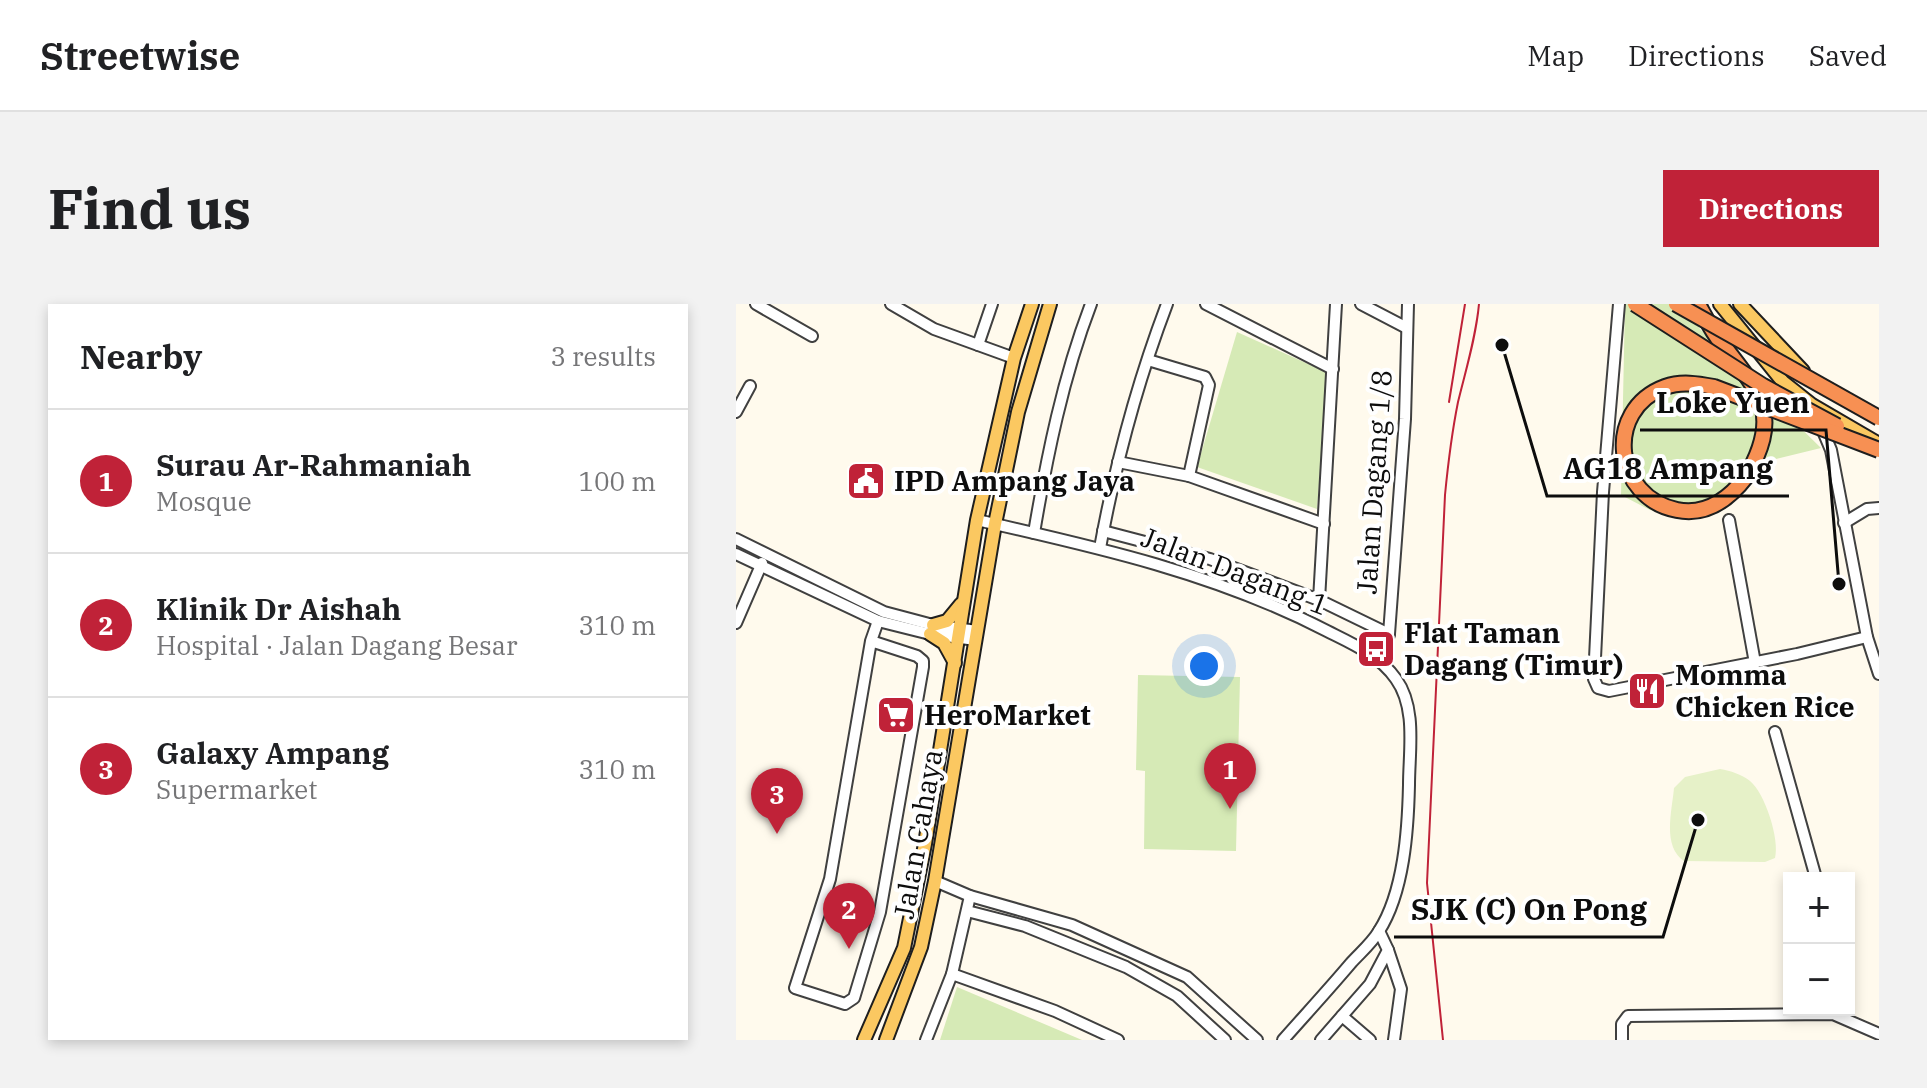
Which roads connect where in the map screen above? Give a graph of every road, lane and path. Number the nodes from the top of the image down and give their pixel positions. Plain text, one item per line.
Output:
1 (756, 304) edge
2 (891, 304) edge
3 (992, 304) edge
4 (1032, 304) edge
5 (1050, 304) edge
6 (1091, 304) edge
7 (1167, 304) edge
8 (1206, 304) edge
9 (1336, 304) edge
10 (1361, 304) edge
11 (1408, 304) edge
12 (1619, 304) edge
13 (1635, 304) edge
14 (1676, 304) edge
15 (1698, 304) edge
16 (1720, 304) edge
17 (1740, 304) edge
18 (1407, 328) junction
19 (812, 336) dead end
20 (978, 345) junction
21 (1014, 358) junction
22 (1148, 360) junction
23 (1333, 369) junction
24 (750, 386) dead end
25 (1812, 405) junction
26 (736, 412) edge
27 (1879, 418) edge
28 (1879, 426) edge
29 (1879, 448) edge
30 (1118, 462) junction
31 (1189, 476) junction
32 (1879, 508) edge
33 (977, 520) junction
34 (1729, 520) dead end
35 (1844, 523) junction
36 (995, 524) junction
37 (1324, 524) junction
38 (1103, 531) junction
39 (1034, 533) junction
40 (736, 539) edge
41 (1100, 548) junction
42 (736, 554) edge
43 (766, 555) junction
44 (760, 567) junction
45 (965, 598) junction
46 (1319, 600) junction
47 (878, 621) junction
48 (736, 623) edge
49 (932, 630) junction
50 (959, 633) junction
51 (1389, 634) junction
52 (977, 635) junction
53 (1867, 637) junction
54 (871, 641) junction
55 (1382, 662) junction
56 (955, 663) junction
57 (1755, 663) junction
58 (1879, 674) edge
59 (1775, 732) dead end
60 (1814, 872) edge
61 (935, 881) junction
62 (970, 896) junction
63 (967, 911) junction
64 (1379, 931) junction
65 (1388, 950) junction
66 (952, 974) junction
67 (1187, 977) junction
68 (1177, 996) junction
69 (1783, 1013) edge
70 (1342, 1016) junction
71 (1842, 1016) edge
72 (1879, 1034) edge
73 (864, 1040) edge
74 (886, 1040) edge
75 (926, 1040) edge
76 (1118, 1040) edge
77 (1225, 1040) edge
78 (1257, 1040) edge
79 (1283, 1040) edge
80 (1321, 1040) edge
81 (1370, 1040) edge
82 (1394, 1040) edge
83 (1622, 1040) edge

1 - 19 street
2 - 20 street
3 - 20 street
4 - 21 main road, Jalan Cahaya
5 - 36 main road, Jalan Cahaya
6 - 39 street
7 - 22 street
8 - 23 street
9 - 23 street
10 - 18 street
11 - 18 street, Jalan Dagang 1/8
12 - 57 street
13 - 29 highway, bridge
14 - 27 highway, bridge
15 - 29 highway, bridge
16 - 25 main road
17 - 28 main road
18 - 51 street, Jalan Dagang 1/8
20 - 21 street
21 - 33 main road, Jalan Cahaya
22 - 30 street
22 - 31 street
23 - 37 street
24 - 26 street
25 - 29 main road
25 - 35 street
30 - 31 street
30 - 38 street
31 - 37 street
32 - 35 street
33 - 36 street, Jalan Dagang 1
33 - 45 main road, Jalan Cahaya
34 - 57 street
35 - 53 street
36 - 39 street, Jalan Dagang 1
36 - 52 main road, Jalan Cahaya
37 - 46 street
38 - 41 street
38 - 46 street
39 - 41 street, Jalan Dagang 1
40 - 43 street
41 - 55 street, Jalan Dagang 1
42 - 44 street
43 - 44 street
43 - 49 street
44 - 47 street
44 - 48 street
45 - 49 main road
45 - 50 main road, Jalan Cahaya
46 - 51 street
47 - 49 street
47 - 54 street
49 - 50 street
49 - 56 main road
50 - 52 street
50 - 56 main road, Jalan Cahaya
51 - 55 street, Jalan Dagang 1/8
52 - 61 main road, Jalan Cahaya
53 - 57 street
53 - 58 street
54 - 54 street
55 - 64 street, Jalan Dagang 1
56 - 73 main road, Jalan Cahaya
59 - 60 street
61 - 62 street
61 - 74 main road, Jalan Cahaya
62 - 63 street
62 - 67 street
63 - 66 street
63 - 68 street
64 - 65 street
64 - 79 street, Jalan Dagang 1
65 - 70 street
65 - 82 street
66 - 75 street
66 - 76 street
67 - 68 street
67 - 78 street
68 - 77 street
69 - 83 street
70 - 80 street
70 - 81 street
71 - 72 street

